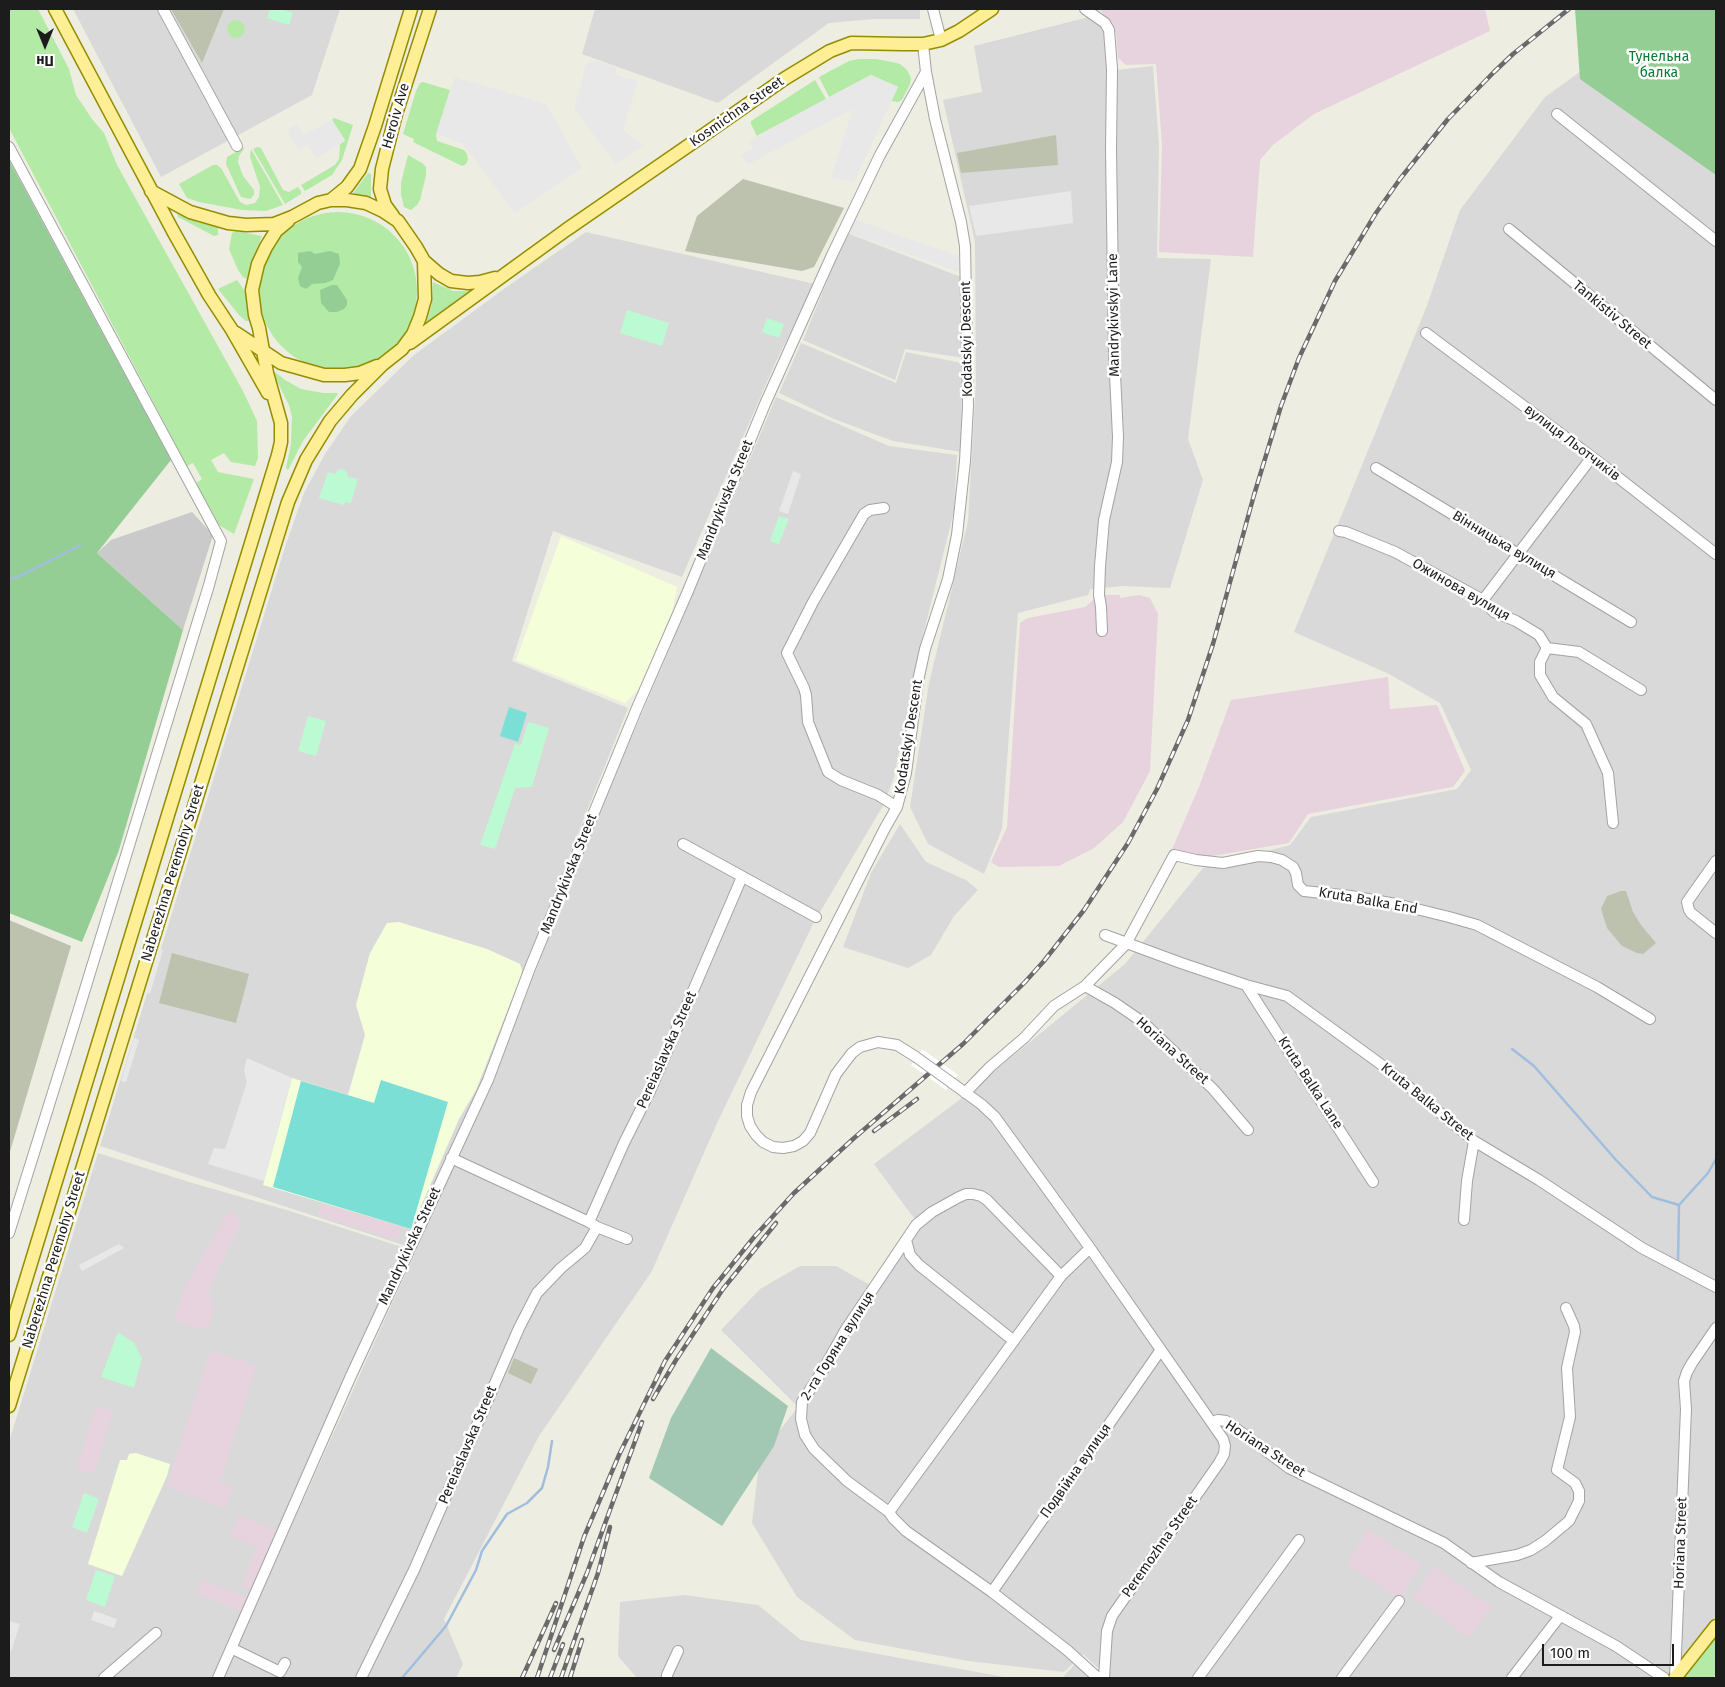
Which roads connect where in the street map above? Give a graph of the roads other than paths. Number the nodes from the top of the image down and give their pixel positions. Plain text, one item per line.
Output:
1 (55, 9) edge
2 (163, 9) edge
3 (411, 9) edge
4 (430, 9) edge
5 (933, 9) edge
6 (992, 9) edge
7 (1085, 9) edge
8 (941, 40) junction
9 (923, 44) junction
10 (926, 72) junction
11 (1556, 114) dead end
12 (237, 146) dead end
13 (9, 147) edge
14 (152, 191) junction
15 (331, 200) junction
16 (292, 217) junction
17 (398, 221) junction
18 (1509, 229) dead end
19 (1716, 241) edge
20 (424, 261) junction
21 (504, 275) junction
22 (259, 328) junction
23 (232, 330) junction
24 (1426, 333) dead end
25 (402, 349) junction
26 (264, 353) junction
27 (383, 364) junction
28 (304, 370) junction
29 (1716, 400) edge
30 (276, 408) junction
31 (1592, 457) junction
32 (1376, 468) dead end
33 (884, 508) dead end
34 (1340, 530) dead end
35 (1518, 554) junction
36 (1716, 554) edge
37 (1483, 600) junction
38 (1631, 622) dead end
39 (1102, 631) dead end
40 (1547, 648) junction
41 (1641, 690) dead end
42 (897, 807) junction
43 (1614, 823) dead end
44 (682, 844) dead end
45 (1716, 861) edge
46 (742, 877) junction
47 (816, 917) dead end
48 (1716, 933) edge
49 (1105, 935) dead end
50 (1126, 944) junction
51 (1246, 985) junction
52 (1085, 986) junction
53 (1650, 1019) dead end
54 (91, 1069) junction
55 (111, 1075) junction
56 (952, 1083) joint
57 (965, 1093) junction
58 (1248, 1130) dead end
59 (1474, 1141) junction
60 (451, 1158) junction
61 (1373, 1182) dead end
62 (1464, 1220) dead end
63 (593, 1225) junction
64 (9, 1232) edge
65 (627, 1239) dead end
66 (906, 1240) junction
67 (1090, 1248) junction
68 (1061, 1276) junction
69 (1716, 1287) edge
70 (1566, 1308) dead end
71 (1716, 1328) edge
72 (9, 1335) edge
73 (1014, 1341) junction
74 (1160, 1350) junction
75 (9, 1406) edge
76 (1213, 1422) junction
77 (889, 1512) junction
78 (1299, 1540) dead end
79 (1471, 1563) junction
80 (992, 1592) junction
81 (1399, 1601) dead end
82 (1560, 1616) junction
83 (1716, 1626) edge
84 (156, 1633) dead end
85 (231, 1648) junction
86 (678, 1651) dead end
87 (285, 1663) dead end
88 (104, 1678) edge
89 (218, 1678) edge
90 (361, 1678) edge
91 (667, 1678) edge
92 (1098, 1678) edge
93 (1104, 1678) edge
94 (1198, 1678) edge
95 (1342, 1678) edge
96 (1512, 1678) edge
97 (1664, 1678) edge
98 (1675, 1678) edge

1 - 14 main road, Naberezhna Peremohy Street
2 - 12 street
3 - 15 main road, Heroiv Ave
4 - 17 main road, Heroiv Ave
5 - 8 street
6 - 8 main road, Kosmichna Street
7 - 39 street, Mandrykivskyi Lane
8 - 9 main road, Kosmichna Street
9 - 10 street, Kodatskyi Descent
9 - 21 main road, Kosmichna Street
10 - 42 street, Kodatskyi Descent
10 - 60 street, Mandrykivska Street
11 - 19 street
13 - 64 street
14 - 16 main road, Naberezhna Peremohy Street
14 - 23 main road, Naberezhna Peremohy Street
15 - 16 main road, Naberezhna Peremohy Street
15 - 17 main road, Naberezhna Peremohy Street
16 - 22 main road, Naberezhna Peremohy Street
17 - 20 main road, Naberezhna Peremohy Street
18 - 29 street, Tankistiv Street
20 - 21 main road, Kosmichna Street
20 - 25 main road, Naberezhna Peremohy Street
21 - 25 main road, Kosmichna Street
22 - 26 main road, Naberezhna Peremohy Street
22 - 28 main road, Naberezhna Peremohy Street
23 - 26 main road, Naberezhna Peremohy Street
23 - 30 main road, Naberezhna Peremohy Street
24 - 31 street, вулиця Льотчиків
25 - 27 main road, Naberezhna Peremohy Street
26 - 28 main road, Naberezhna Peremohy Street
26 - 30 main road, Naberezhna Peremohy Street
27 - 28 main road, Naberezhna Peremohy Street
27 - 55 main road, Naberezhna Peremohy Street
30 - 54 main road, Naberezhna Peremohy Street
31 - 35 street
31 - 36 street, вулиця Льотчиків
32 - 35 street, Вінницька вулиця
33 - 42 street
34 - 37 street, Ожинова вулиця
35 - 37 street
35 - 38 street, Вінницька вулиця
37 - 40 street, Ожинова вулиця
40 - 41 street
40 - 43 street
42 - 56 street, Kodatskyi Descent, bridge
44 - 46 street
45 - 48 street
46 - 47 street
46 - 63 street, Pereiaslavska Street
49 - 50 street
50 - 51 street, Kruta Balka Street
50 - 52 street
50 - 53 street, Kruta Balka End
51 - 59 street, Kruta Balka Street
51 - 61 street, Kruta Balka Lane
52 - 57 street
52 - 58 street, Horiana Street
54 - 55 main road
54 - 72 main road, Naberezhna Peremohy Street
55 - 75 main road, Naberezhna Peremohy Street
56 - 57 street, Horiana Street
57 - 67 street, Horiana Street
59 - 62 street
59 - 69 street, Kruta Balka Street
60 - 63 street
60 - 85 street, Mandrykivska Street
63 - 65 street
63 - 90 street, Pereiaslavska Street
66 - 68 street, 2-га Горяна вулиця
66 - 73 street
66 - 77 street, 2-га Горяна вулиця
67 - 68 street
67 - 74 street, Horiana Street
68 - 73 street
70 - 79 street
71 - 98 street, Horiana Street
73 - 77 street
74 - 76 street, Horiana Street
74 - 80 street, Подвійна вулиця
76 - 79 street, Horiana Street
76 - 93 street, Peremozhna Street
77 - 80 street, 2-га Горяна вулиця
78 - 94 street
79 - 82 street, Horiana Street
80 - 92 street, 2-га Горяна вулиця
81 - 95 street
82 - 96 street
82 - 97 street, Horiana Street
83 - 98 main road
84 - 88 street
85 - 87 street
85 - 89 street, Mandrykivska Street
86 - 91 street

